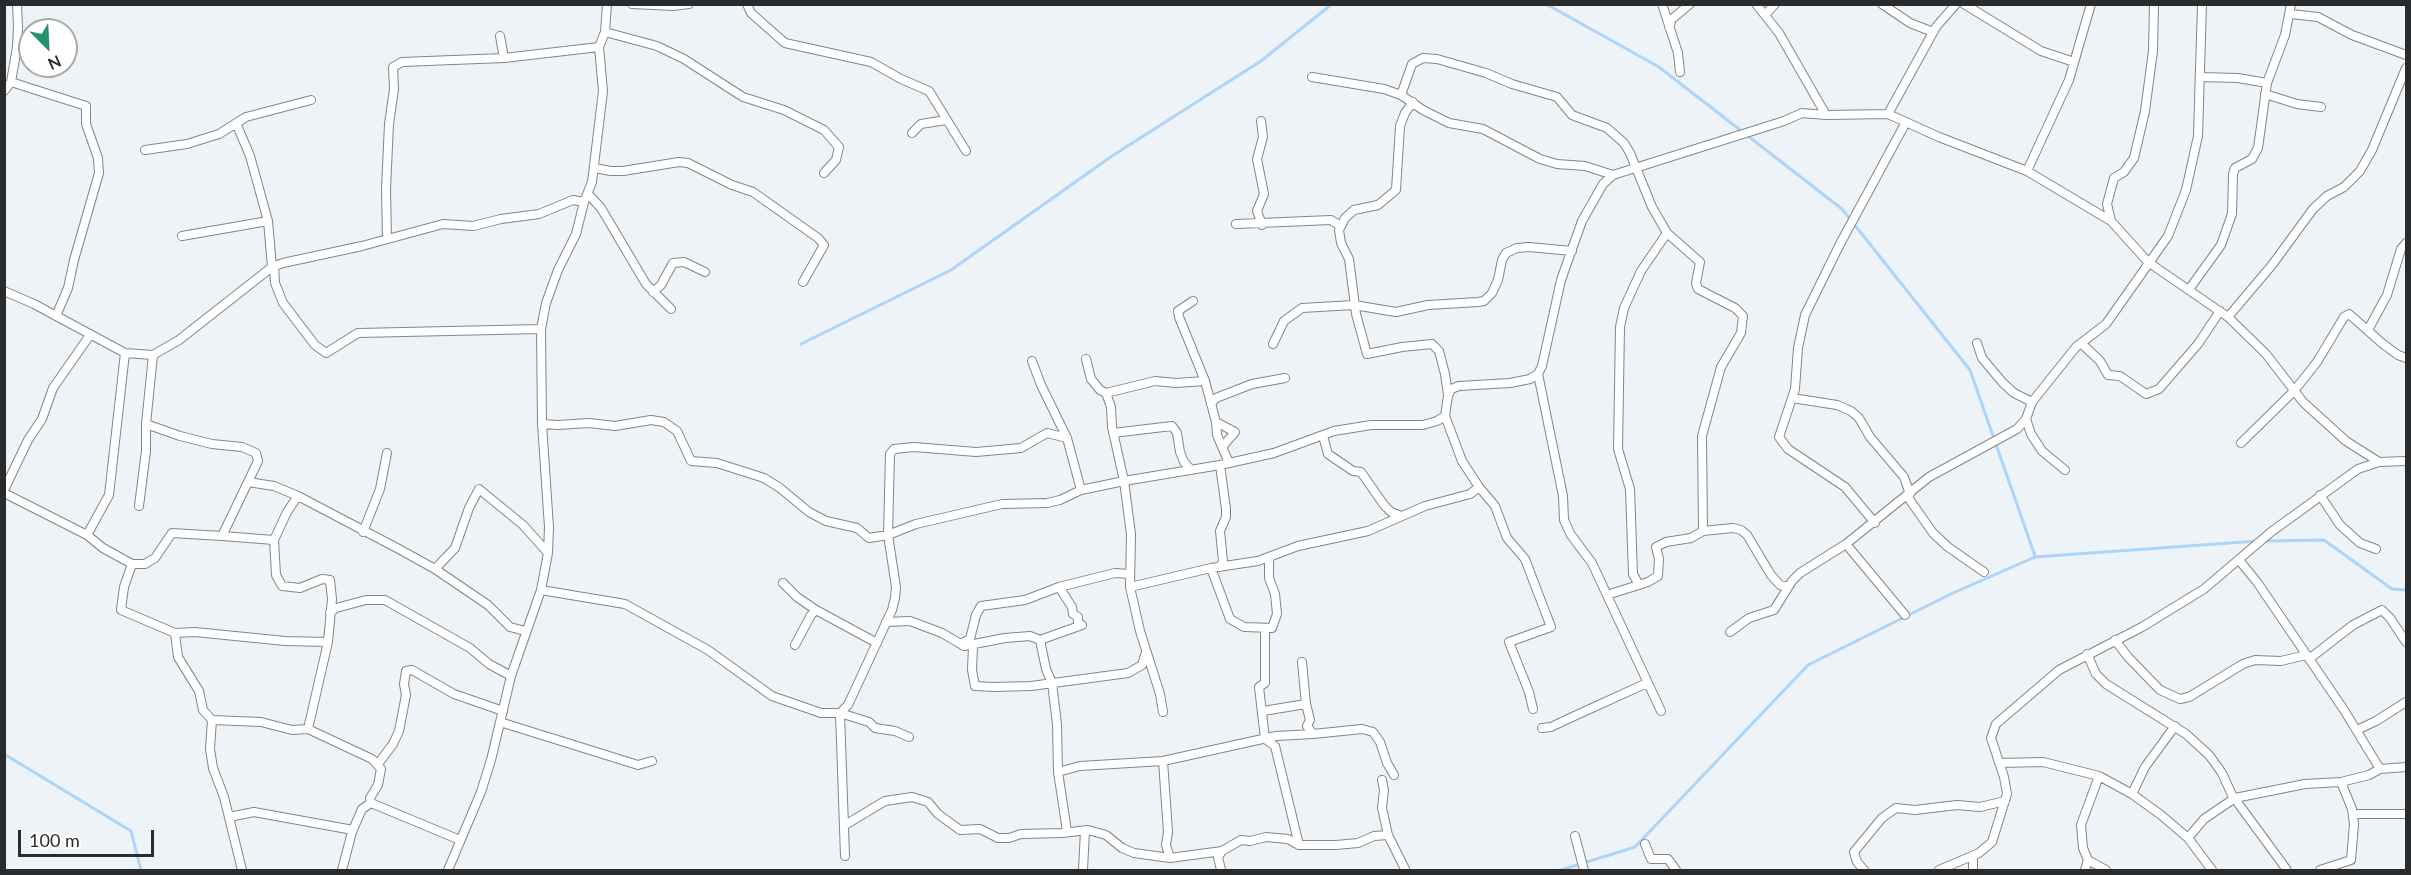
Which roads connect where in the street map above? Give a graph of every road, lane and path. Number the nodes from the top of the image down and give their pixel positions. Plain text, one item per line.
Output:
1 (17, 4) edge
2 (607, 4) edge
3 (632, 4) edge
4 (689, 4) edge
5 (747, 4) edge
6 (1662, 4) edge
7 (1690, 4) edge
8 (1756, 4) edge
9 (1774, 4) edge
10 (1882, 4) edge
11 (1956, 4) edge
12 (1964, 4) edge
13 (2091, 4) edge
14 (2154, 4) edge
15 (2202, 4) edge
16 (2291, 4) edge
17 (645, 5) edge
18 (2291, 14) junction
19 (1765, 15) junction
20 (1669, 27) junction
21 (605, 32) junction
22 (1933, 32) junction
23 (500, 36) dead end
24 (599, 47) junction
25 (2406, 55) edge
26 (504, 58) junction
27 (2074, 62) junction
28 (2406, 68) edge
29 (1680, 72) dead end
30 (2200, 76) junction
31 (1312, 77) dead end
32 (11, 82) junction
33 (2267, 83) junction
34 (4, 91) edge
35 (1401, 94) junction
36 (2265, 94) junction
37 (311, 100) dead end
38 (1413, 102) junction
39 (2321, 106) dead end
40 (1888, 114) junction
41 (1826, 115) junction
42 (946, 120) junction
43 (1261, 121) dead end
44 (1906, 122) junction
45 (236, 123) junction
46 (912, 133) dead end
47 (146, 150) dead end
48 (966, 152) dead end
49 (594, 168) junction
50 (1635, 168) junction
51 (2027, 171) junction
52 (824, 173) dead end
53 (1613, 175) junction
54 (586, 198) junction
55 (2111, 220) junction
56 (268, 221) junction
57 (1236, 225) dead end
58 (1262, 225) junction
59 (1340, 225) junction
60 (1667, 232) junction
61 (182, 236) dead end
62 (387, 239) junction
63 (2406, 243) edge
64 (1572, 251) junction
65 (2148, 262) junction
66 (273, 267) junction
67 (705, 272) dead end
68 (803, 282) dead end
69 (2190, 288) junction
70 (4, 291) edge
71 (653, 292) junction
72 (1193, 301) dead end
73 (1354, 305) junction
74 (671, 309) dead end
75 (2220, 311) junction
76 (57, 316) junction
77 (2228, 317) junction
78 (541, 329) junction
79 (2368, 330) junction
80 (90, 335) junction
81 (1977, 343) dead end
82 (2081, 344) junction
83 (1273, 345) dead end
84 (124, 353) junction
85 (153, 355) junction
86 (2406, 358) edge
87 (1086, 359) dead end
88 (1032, 361) dead end
89 (1538, 374) junction
90 (1285, 378) dead end
91 (1205, 381) junction
92 (2294, 391) junction
93 (1106, 393) junction
94 (1448, 396) junction
95 (1792, 398) junction
96 (2032, 402) junction
97 (1211, 404) junction
98 (1445, 416) junction
99 (2026, 418) junction
100 (1216, 422) junction
101 (146, 424) junction
102 (542, 424) junction
103 (1113, 433) junction
104 (1323, 436) junction
105 (1067, 438) junction
106 (2241, 443) dead end
107 (1223, 446) junction
108 (387, 453) dead end
109 (2406, 461) edge
110 (2379, 462) junction
111 (1225, 464) junction
112 (1191, 470) junction
113 (2065, 470) dead end
114 (1124, 481) junction
115 (248, 482) junction
116 (1479, 487) junction
117 (1082, 490) junction
118 (4, 492) edge
119 (1909, 495) junction
120 (2320, 495) junction
121 (298, 496) junction
122 (139, 506) dead end
123 (1401, 516) junction
124 (1875, 523) junction
125 (1703, 531) junction
126 (363, 532) junction
127 (87, 535) junction
128 (888, 535) junction
129 (222, 536) junction
130 (274, 540) junction
131 (1846, 544) junction
132 (2376, 549) dead end
133 (548, 553) junction
134 (1269, 558) junction
135 (2239, 560) junction
136 (132, 564) junction
137 (1220, 567) junction
138 (1211, 568) junction
139 (435, 569) junction
140 (1984, 572) dead end
141 (1129, 574) junction
142 (783, 583) dead end
143 (1639, 585) junction
144 (1059, 587) junction
145 (1130, 587) junction
146 (1788, 587) junction
147 (541, 590) junction
148 (1607, 595) junction
149 (816, 610) junction
150 (330, 613) junction
151 (1905, 615) dead end
152 (886, 622) junction
153 (1265, 628) junction
154 (525, 632) junction
155 (1730, 632) dead end
156 (175, 633) junction
157 (1040, 640) junction
158 (2115, 640) junction
159 (328, 642) junction
160 (2406, 642) edge
161 (877, 643) junction
162 (962, 643) junction
163 (795, 645) dead end
164 (973, 646) junction
165 (1146, 651) junction
166 (2088, 654) junction
167 (2308, 657) junction
168 (1302, 662) dead end
169 (511, 676) junction
170 (1647, 682) junction
171 (1052, 683) junction
172 (2406, 702) edge
173 (1306, 704) junction
174 (1533, 709) dead end
175 (503, 711) junction
176 (1263, 711) junction
177 (1661, 711) dead end
178 (1163, 712) dead end
179 (840, 713) junction
180 (212, 720) junction
181 (500, 722) junction
182 (2175, 726) junction
183 (1542, 728) dead end
184 (308, 729) junction
185 (2357, 730) junction
186 (1313, 734) junction
187 (909, 737) dead end
188 (1265, 739) junction
189 (1163, 760) junction
190 (652, 761) dead end
191 (1999, 763) junction
192 (378, 764) junction
193 (2406, 767) edge
194 (2380, 769) junction
195 (1058, 772) junction
196 (1394, 775) dead end
197 (2099, 776) junction
198 (1383, 780) dead end
199 (2341, 782) junction
200 (2132, 794) junction
201 (2235, 798) junction
202 (2004, 801) junction
203 (371, 803) junction
204 (2352, 814) junction
205 (2406, 814) edge
206 (229, 817) junction
207 (845, 825) junction
208 (353, 830) junction
209 (1067, 831) junction
210 (1085, 831) junction
211 (1388, 835) junction
212 (1575, 836) dead end
213 (2188, 838) junction
214 (460, 840) junction
215 (1645, 844) dead end
216 (1299, 845) junction
217 (1222, 851) junction
218 (845, 856) dead end
219 (1973, 856) junction
220 (1170, 858) junction
221 (2088, 860) junction
222 (1405, 869) dead end
223 (242, 870) edge
224 (342, 870) edge
225 (448, 870) edge
226 (1083, 870) edge
227 (1221, 870) edge
228 (1584, 870) edge
229 (1676, 870) edge
230 (1864, 870) edge
231 (1939, 870) edge
232 (1973, 870) edge
233 (2085, 870) edge
234 (2106, 870) edge
235 (2212, 870) edge
236 (2287, 870) edge
237 (2320, 870) edge

1 - 32 street
2 - 21 street
3 - 17 street
4 - 17 street
5 - 42 street
6 - 20 street
7 - 20 street
8 - 19 street
9 - 19 street
10 - 22 street
11 - 22 street
12 - 27 street
13 - 27 street
14 - 55 street
15 - 30 street
16 - 18 street
18 - 25 street
18 - 33 street
19 - 41 street
20 - 29 street
21 - 24 street
21 - 52 street
22 - 40 street
23 - 26 street
24 - 26 street
24 - 49 street
26 - 62 street
27 - 51 street
28 - 77 street
30 - 33 street
30 - 65 street
31 - 35 street
32 - 34 street
32 - 76 street
33 - 36 street
35 - 38 street
35 - 50 street
36 - 39 street
36 - 69 street
37 - 45 street
38 - 53 street
38 - 59 street
40 - 41 street
40 - 44 street
41 - 50 street
42 - 46 street
42 - 48 street
43 - 58 street
44 - 51 street
44 - 95 street
45 - 47 street
45 - 56 street
49 - 54 street
49 - 68 street
50 - 53 street
50 - 60 street
51 - 55 street
53 - 64 street
54 - 62 street
54 - 71 street
54 - 78 street
55 - 65 street
56 - 61 street
56 - 66 street
57 - 58 street
58 - 59 street
59 - 73 street
60 - 125 street
60 - 143 street
62 - 66 street
63 - 79 street
64 - 73 street
64 - 89 street
65 - 69 street
65 - 82 street
66 - 78 street
66 - 85 street
67 - 71 street
69 - 75 street
70 - 76 street
71 - 74 street
72 - 91 street
73 - 83 street
73 - 94 street
75 - 77 street
75 - 82 street
76 - 80 street
77 - 92 street
78 - 102 street
79 - 86 street
79 - 92 street
80 - 84 street
80 - 118 street
81 - 96 street
82 - 96 street
84 - 85 street
84 - 127 street
85 - 101 street
87 - 93 street
88 - 105 street
89 - 94 street
89 - 148 street
90 - 97 street
91 - 93 street
91 - 97 street
92 - 106 street
92 - 110 street
93 - 103 street
94 - 98 street
95 - 119 street
95 - 124 street
96 - 99 street
97 - 100 street
98 - 104 street
98 - 116 street
99 - 113 street
99 - 119 street
100 - 107 street
100 - 107 street
101 - 115 street
101 - 122 street
102 - 128 street
102 - 133 street
103 - 112 street
103 - 114 street
104 - 111 street
104 - 123 street
105 - 117 street
105 - 128 street
107 - 111 street
108 - 126 street
109 - 110 street
110 - 120 street
111 - 112 street
111 - 137 street
112 - 114 street
114 - 117 street
114 - 141 street
115 - 121 street
115 - 129 street
116 - 123 street
116 - 174 street
117 - 128 street
118 - 127 street
119 - 124 street
119 - 140 street
120 - 132 street
120 - 135 street
121 - 126 street
121 - 130 street
123 - 134 street
124 - 131 street
125 - 143 street
125 - 146 street
126 - 139 street
127 - 136 street
128 - 152 street
129 - 130 street
129 - 136 street
130 - 150 street
131 - 146 street
131 - 151 street
133 - 139 street
133 - 147 street
134 - 137 street
134 - 153 street
135 - 158 street
135 - 167 street
136 - 156 street
137 - 138 street
138 - 145 street
138 - 153 street
139 - 154 street
141 - 144 street
141 - 145 street
142 - 149 street
143 - 148 street
144 - 157 street
144 - 162 street
145 - 165 street
146 - 155 street
147 - 154 street
147 - 179 street
148 - 170 street
149 - 161 street
149 - 163 street
150 - 159 street
150 - 169 street
152 - 161 street
152 - 162 street
153 - 176 street
154 - 169 street
156 - 159 street
156 - 180 street
157 - 164 street
157 - 171 street
158 - 166 street
158 - 167 street
159 - 184 street
160 - 167 street
161 - 179 street
162 - 164 street
164 - 171 street
165 - 171 street
165 - 178 street
166 - 182 street
166 - 191 street
167 - 185 street
168 - 173 street
169 - 175 street
170 - 177 street
170 - 183 street
171 - 195 street
172 - 185 street
173 - 176 street
173 - 186 street
175 - 181 street
175 - 192 street
176 - 188 street
179 - 187 street
179 - 207 street
180 - 184 street
180 - 206 street
181 - 190 street
181 - 214 street
182 - 200 street
182 - 201 street
184 - 192 street
185 - 194 street
186 - 188 street
186 - 196 street
188 - 189 street
188 - 216 street
189 - 195 street
189 - 220 street
191 - 197 street
191 - 202 street
192 - 203 street
193 - 194 street
194 - 199 street
195 - 209 street
197 - 200 street
197 - 221 street
198 - 211 street
199 - 201 street
199 - 204 street
200 - 213 street
201 - 213 street
201 - 236 street
202 - 219 street
202 - 230 street
203 - 208 street
203 - 214 street
204 - 205 street
204 - 237 street
206 - 208 street
206 - 223 street
207 - 209 street
207 - 218 street
208 - 224 street
209 - 210 street
210 - 220 street
210 - 226 street
211 - 216 street
211 - 222 street
212 - 228 street
213 - 235 street
214 - 225 street
215 - 229 street
216 - 217 street
217 - 220 street
217 - 227 street
219 - 231 street
219 - 232 street
221 - 233 street
221 - 234 street

